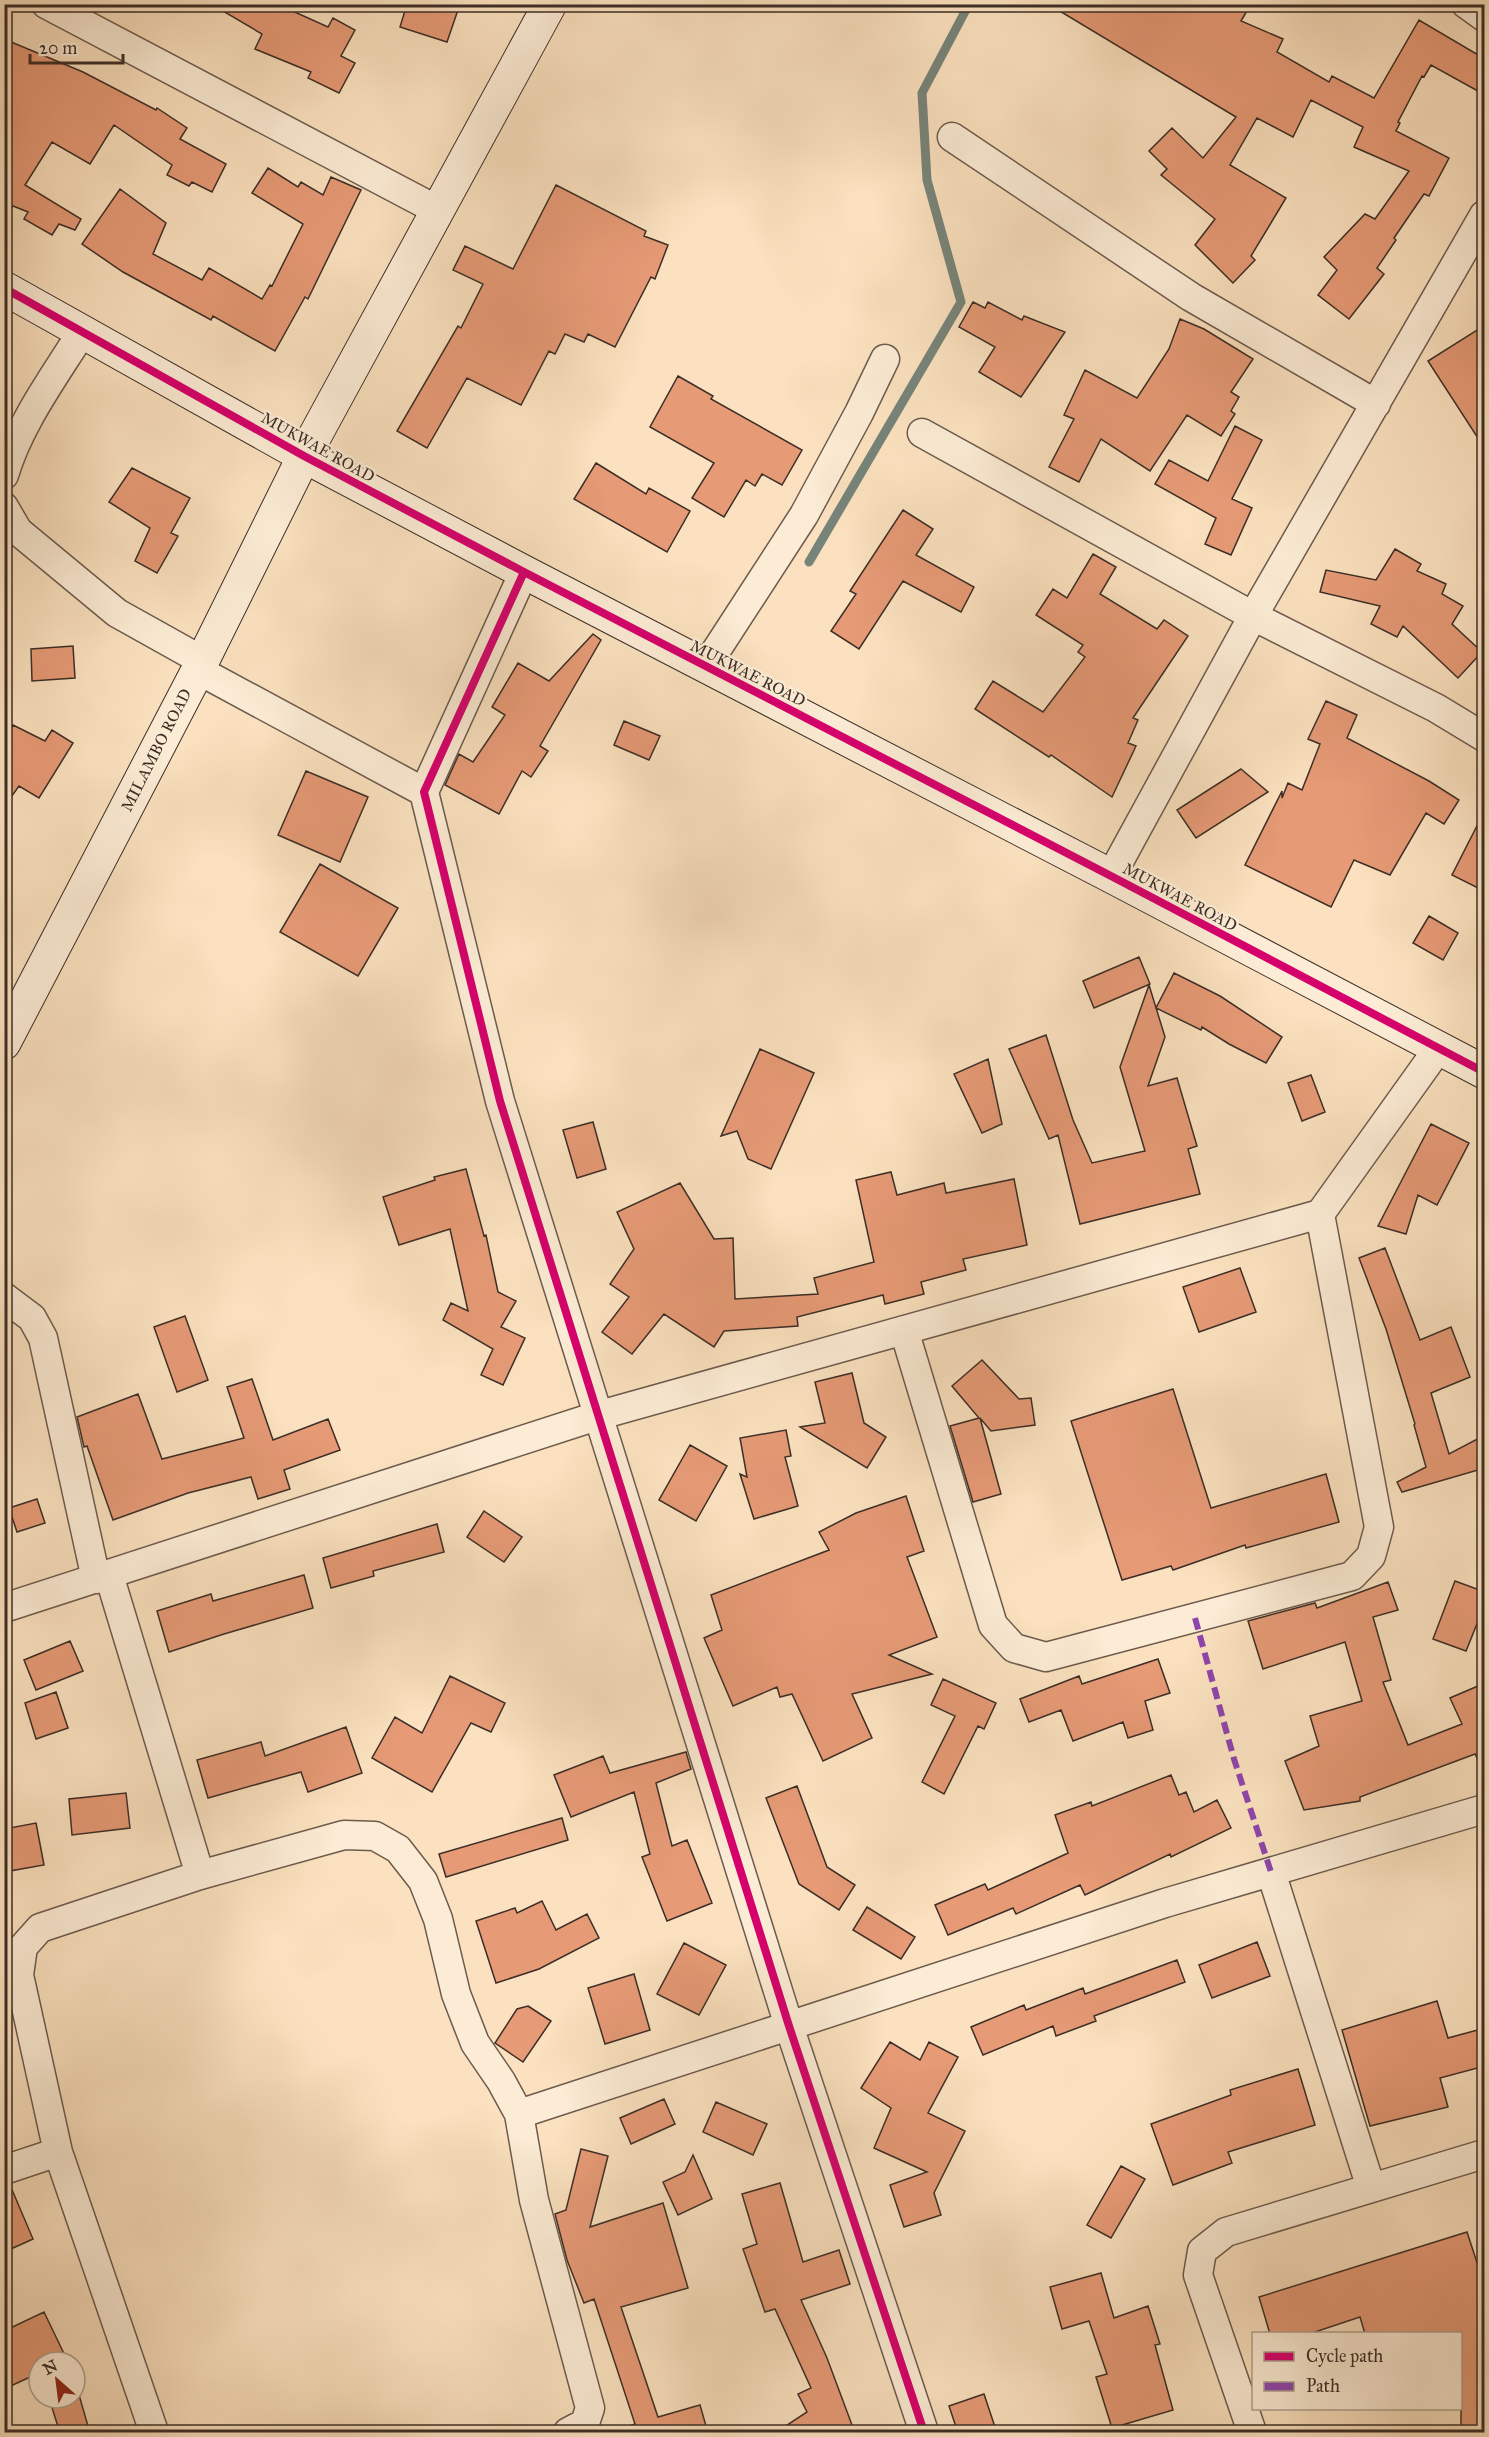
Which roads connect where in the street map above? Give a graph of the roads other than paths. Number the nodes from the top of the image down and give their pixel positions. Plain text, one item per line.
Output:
1 (46, 4) edge
2 (550, 4) edge
3 (1466, 4) edge
4 (1485, 17) edge
5 (952, 137) dead end
6 (437, 210) junction
7 (1483, 221) edge
8 (4, 288) edge
9 (82, 332) junction
10 (885, 359) dead end
11 (1376, 404) junction
12 (922, 433) dead end
13 (304, 456) junction
14 (4, 475) edge
15 (4, 507) edge
16 (524, 572) junction
17 (1253, 616) junction
18 (200, 665) junction
19 (706, 666) junction
20 (1485, 737) edge
21 (424, 792) junction
22 (1111, 876) junction
23 (4, 1043) edge
24 (1438, 1049) junction
25 (1485, 1072) edge
26 (1320, 1214) junction
27 (4, 1297) edge
28 (904, 1330) junction
29 (600, 1415) junction
30 (102, 1577) junction
31 (4, 1608) edge
32 (1485, 1809) edge
33 (1271, 1872) junction
34 (200, 1875) junction
35 (789, 2026) junction
36 (519, 2114) junction
37 (58, 2152) junction
38 (1485, 2154) edge
39 (4, 2170) edge
40 (1371, 2188) junction
41 (154, 2433) edge
42 (568, 2433) edge
43 (924, 2433) edge
44 (1252, 2433) edge

1 - 6 street
2 - 6 street, MILAMBO ROAD
3 - 4 street
5 - 11 street
6 - 13 street, MILAMBO ROAD
7 - 11 street
8 - 9 street, MUKWAE ROAD
9 - 13 street, MUKWAE ROAD
9 - 14 street
10 - 19 street
11 - 17 street
12 - 17 street
13 - 16 street, MUKWAE ROAD
13 - 18 street, MILAMBO ROAD
15 - 18 street
16 - 19 street, MUKWAE ROAD
16 - 21 street
17 - 20 street
17 - 22 street
18 - 21 street
18 - 23 street, MILAMBO ROAD
19 - 22 street, MUKWAE ROAD
21 - 29 street
22 - 24 street, MUKWAE ROAD
24 - 25 street, MUKWAE ROAD
24 - 26 street
26 - 28 street
26 - 28 street
27 - 30 street
28 - 29 street
29 - 30 street
29 - 35 street
30 - 31 street
30 - 34 street
32 - 33 street
33 - 35 street
33 - 40 street
34 - 36 street
34 - 37 street
35 - 36 street
35 - 43 street
36 - 42 street
37 - 39 street
37 - 41 street
38 - 40 street
40 - 44 street

